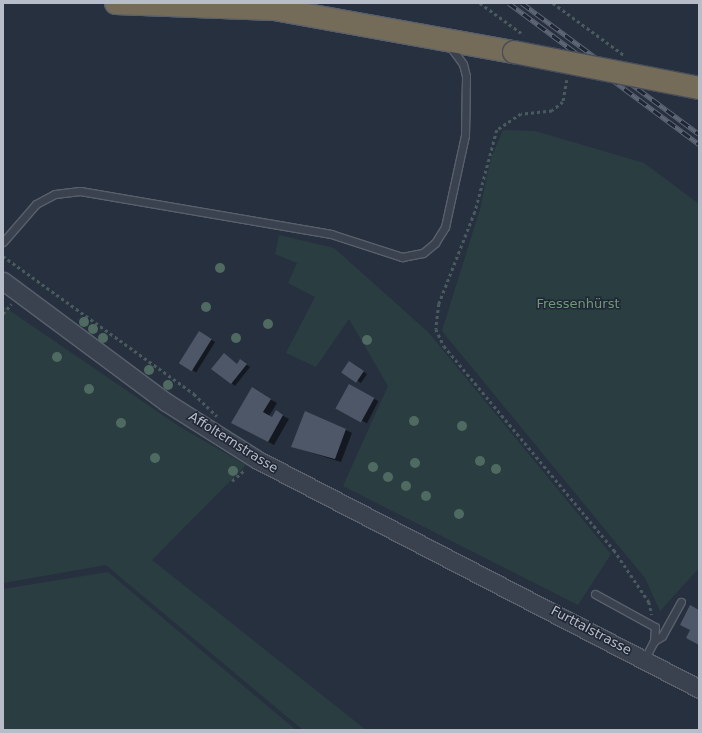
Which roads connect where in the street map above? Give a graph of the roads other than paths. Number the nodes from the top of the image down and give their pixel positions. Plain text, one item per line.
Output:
1 (116, 3) edge
2 (441, 38) junction
3 (699, 88) edge
4 (3, 242) edge
5 (3, 281) edge
6 (482, 575) joint
7 (595, 594) dead end
8 (680, 602) dead end
9 (654, 641) junction
10 (644, 660) junction
11 (699, 689) edge

1 - 2 highway
2 - 3 highway, bridge
2 - 4 lane
5 - 6 street, Affolternstrasse
6 - 10 street, Furttalstrasse
7 - 9 lane
8 - 9 lane
9 - 10 lane
10 - 11 street, Furttalstrasse

